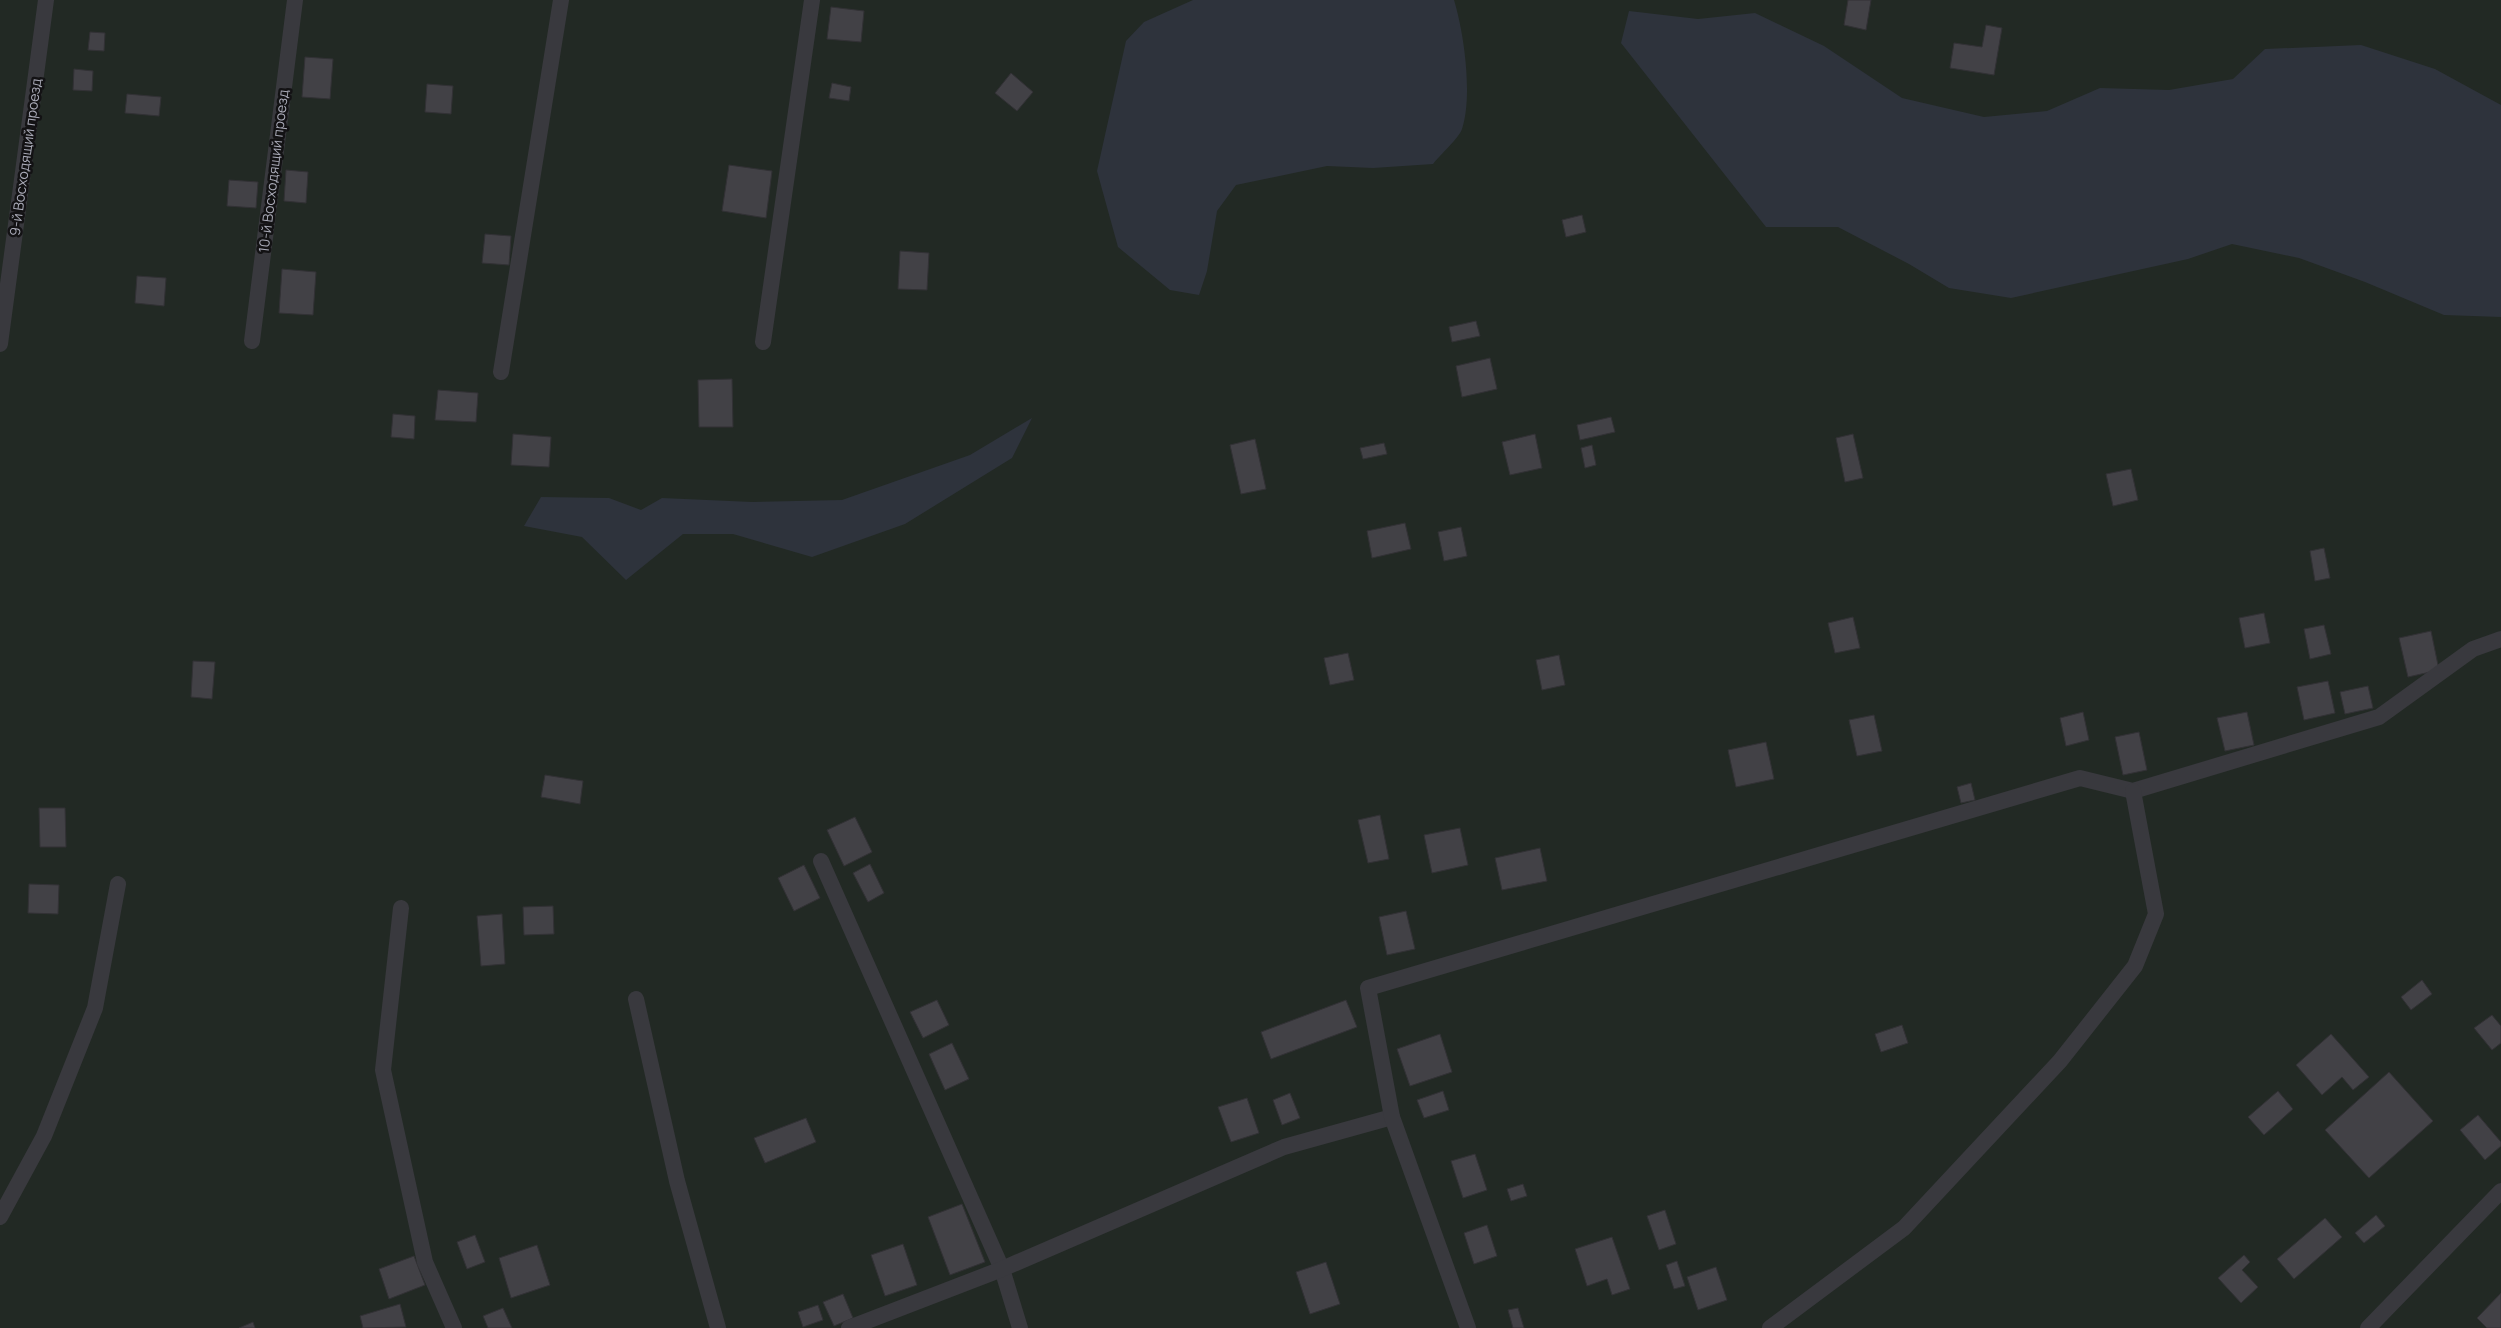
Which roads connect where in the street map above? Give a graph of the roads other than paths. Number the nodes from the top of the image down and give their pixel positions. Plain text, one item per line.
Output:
1 (46, 0) edge
2 (295, 0) edge
3 (561, 0) edge
4 (812, 0) edge
5 (252, 341) dead end
6 (763, 342) dead end
7 (0, 344) edge
8 (501, 372) dead end
9 (2501, 639) edge
10 (2133, 792) junction
11 (821, 861) dead end
12 (118, 884) dead end
13 (401, 908) dead end
14 (636, 1000) dead end
15 (1392, 1117) junction
16 (2501, 1191) edge
17 (0, 1217) edge
18 (1002, 1269) junction
19 (454, 1328) edge
20 (718, 1328) edge
21 (849, 1328) edge
22 (1020, 1328) edge
23 (1468, 1328) edge
24 (1770, 1328) edge
25 (2368, 1328) edge

1 - 7 lane, 9-й Восходящий проезд
2 - 5 lane, 10-й Восходящий проезд
3 - 8 lane
4 - 6 lane
9 - 10 lane
10 - 15 lane
10 - 24 lane
11 - 18 lane
12 - 17 lane
13 - 19 lane
14 - 20 lane
15 - 18 lane
15 - 23 lane
16 - 25 lane
18 - 21 lane
18 - 22 lane

